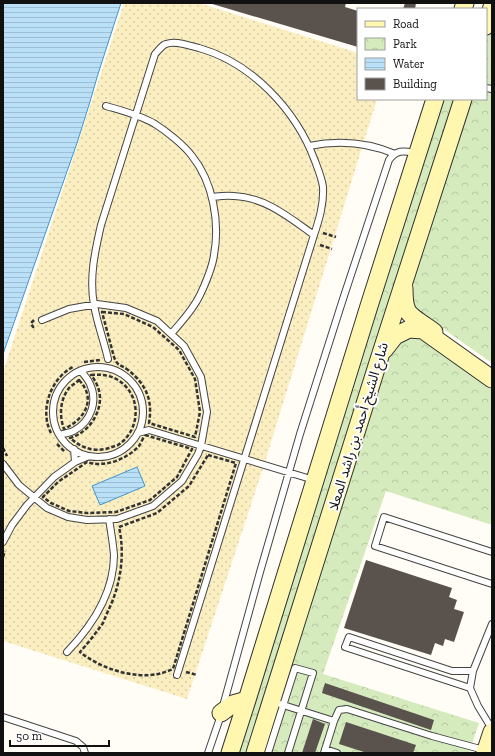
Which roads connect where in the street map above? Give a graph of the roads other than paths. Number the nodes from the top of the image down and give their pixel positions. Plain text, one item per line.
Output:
1 (492, 7) edge
2 (487, 23) edge
3 (435, 100) edge
4 (462, 100) edge
5 (106, 106) dead end
6 (136, 115) junction
7 (309, 146) junction
8 (418, 153) junction
9 (395, 154) junction
10 (212, 197) junction
11 (314, 235) junction
12 (404, 283) junction
13 (94, 305) junction
14 (42, 320) dead end
15 (171, 334) junction
16 (381, 353) junction
17 (108, 359) junction
18 (98, 367) junction
19 (81, 371) junction
20 (117, 372) junction
21 (492, 372) edge
22 (492, 380) edge
23 (142, 421) junction
24 (149, 430) junction
25 (138, 433) junction
26 (60, 435) junction
27 (201, 446) junction
28 (74, 449) junction
29 (89, 456) junction
30 (244, 459) junction
31 (6, 463) edge
32 (76, 465) junction
33 (289, 472) junction
34 (315, 480) junction
35 (34, 497) junction
36 (109, 519) junction
37 (3, 542) edge
38 (492, 552) edge
39 (492, 584) edge
40 (492, 624) edge
41 (67, 652) dead end
42 (473, 671) junction
43 (177, 675) dead end
44 (470, 688) junction
45 (247, 700) junction
46 (277, 703) junction
47 (301, 710) junction
48 (221, 713) junction
49 (3, 716) edge
50 (334, 721) junction
51 (492, 731) edge
52 (324, 751) edge
53 (485, 752) edge
54 (85, 753) edge
55 (208, 753) edge
56 (230, 753) edge
57 (255, 753) edge
58 (268, 753) edge
59 (288, 753) edge
60 (337, 753) edge

1 - 2 main road
3 - 8 main road, شارع الشيخ أحمد بن راشد المعلا
4 - 12 main road, شارع الشيخ أحمد بن راشد المعلا
5 - 6 lane
6 - 7 lane
6 - 10 lane
6 - 13 lane
7 - 9 lane
7 - 11 lane
8 - 9 lane
8 - 34 main road, شارع الشيخ أحمد بن راشد المعلا
9 - 33 lane
10 - 11 lane
10 - 15 lane
11 - 30 lane
12 - 16 main road, شارع الشيخ أحمد بن راشد المعلا
12 - 21 main road
13 - 14 lane
13 - 15 lane
13 - 17 lane
15 - 27 lane
16 - 22 main road
16 - 46 main road, شارع الشيخ أحمد بن راشد المعلا
17 - 18 lane
17 - 20 lane
18 - 19 lane
18 - 20 lane
19 - 26 lane
19 - 26 lane
20 - 23 lane
23 - 24 lane
23 - 25 lane
24 - 25 lane
24 - 27 lane
25 - 29 lane
26 - 28 lane
27 - 30 lane
27 - 36 lane
28 - 29 lane
28 - 32 lane
29 - 32 lane
30 - 33 lane
30 - 43 lane
31 - 35 lane
32 - 35 lane
33 - 34 lane
33 - 48 lane
34 - 45 main road, شارع الشيخ أحمد بن راشد المعلا
35 - 36 lane
35 - 37 lane
36 - 41 lane
38 - 39 lane
40 - 42 lane
42 - 44 lane
42 - 44 lane
44 - 51 lane
45 - 48 main road
45 - 56 main road, شارع الشيخ أحمد بن راشد المعلا
46 - 47 lane
46 - 47 lane
46 - 57 main road, شارع الشيخ أحمد بن راشد المعلا
46 - 58 lane
47 - 50 lane
47 - 59 lane
48 - 55 lane
49 - 54 lane
50 - 52 lane
50 - 53 lane
51 - 53 main road
52 - 60 lane

